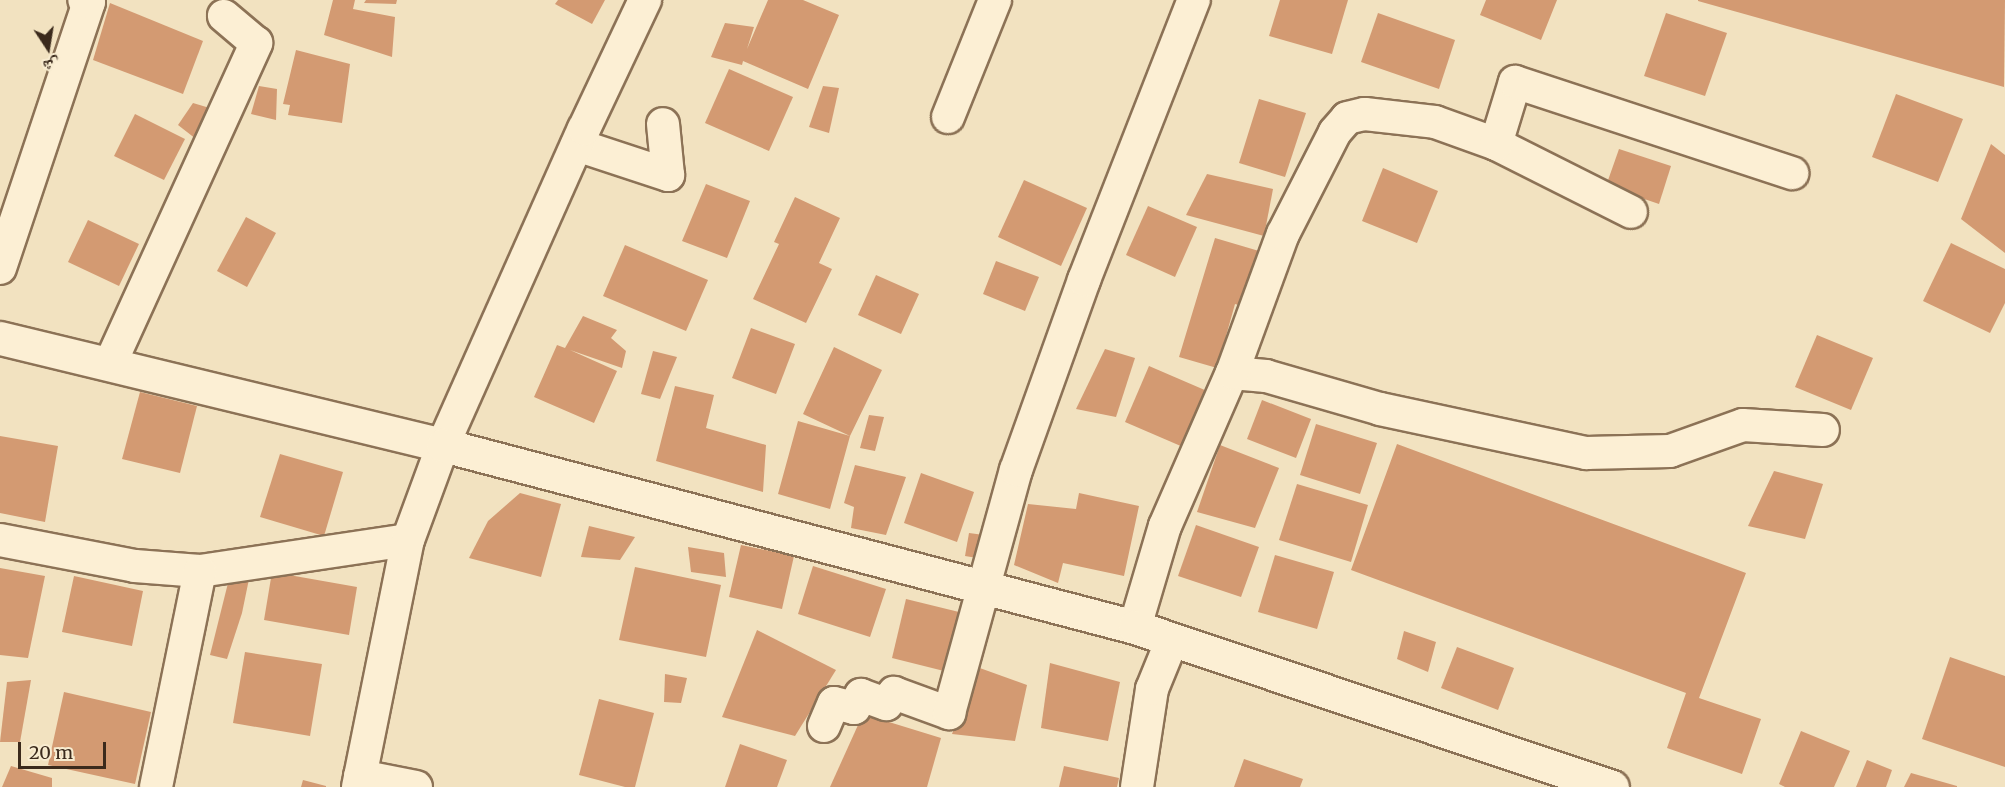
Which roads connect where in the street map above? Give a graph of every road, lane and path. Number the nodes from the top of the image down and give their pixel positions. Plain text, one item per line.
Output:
1 (84, 0) edge
2 (645, 0) edge
3 (995, 0) edge
4 (1194, 0) edge
5 (224, 16) dead end
6 (948, 117) dead end
7 (663, 124) dead end
8 (1496, 144) junction
9 (577, 145) junction
10 (1792, 173) dead end
11 (1631, 212) dead end
12 (0, 268) edge
13 (0, 338) edge
14 (110, 364) junction
15 (1233, 373) junction
16 (1823, 430) dead end
17 (443, 445) junction
18 (0, 540) edge
19 (408, 540) junction
20 (200, 571) junction
21 (985, 588) junction
22 (1135, 627) junction
23 (1172, 640) junction
24 (824, 726) dead end
25 (359, 782) edge
26 (156, 787) edge
27 (416, 787) edge
28 (1137, 787) edge
29 (1612, 787) edge

1 - 12 street
2 - 9 street
3 - 6 street
4 - 21 street
5 - 14 street
7 - 9 street
8 - 10 street
8 - 11 street
8 - 15 street
9 - 17 street
13 - 14 main road
14 - 17 main road
15 - 16 street
15 - 22 street
17 - 19 street
17 - 21 main road
18 - 20 street
19 - 20 street
19 - 25 street
20 - 26 street
21 - 22 main road
21 - 24 street
22 - 23 main road
23 - 28 street
23 - 29 main road
25 - 27 street

